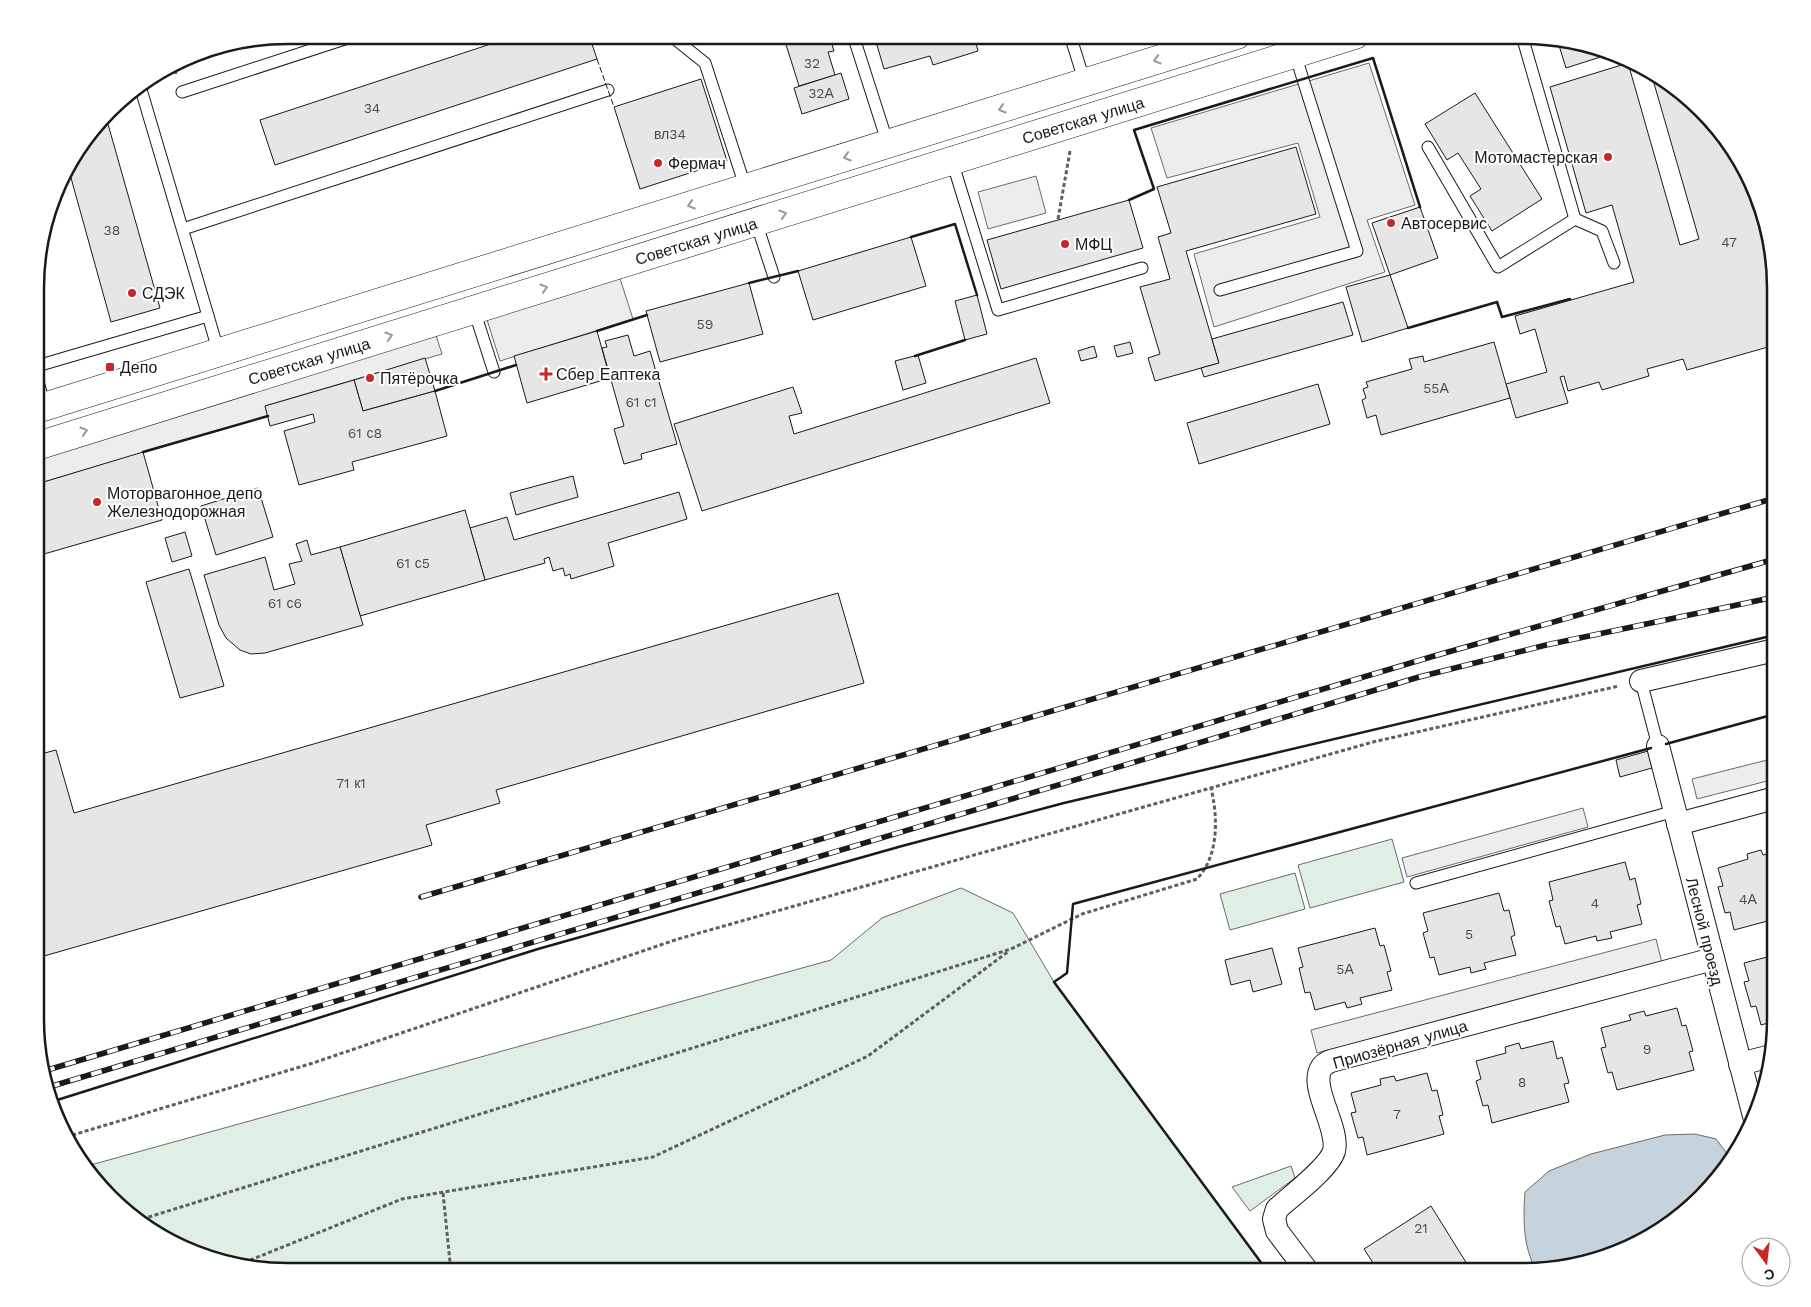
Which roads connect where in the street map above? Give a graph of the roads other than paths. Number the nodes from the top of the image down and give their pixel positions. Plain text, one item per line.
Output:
1 (329, 44) edge
2 (681, 44) edge
3 (856, 44) edge
4 (1073, 44) edge
5 (1208, 44) edge
6 (1328, 44) edge
7 (1524, 44) edge
8 (1295, 54) junction
9 (1085, 83) junction
10 (608, 90) dead end
11 (142, 92) edge
12 (182, 92) dead end
13 (888, 144) junction
14 (1428, 147) dead end
15 (952, 161) junction
16 (746, 188) junction
17 (1575, 219) junction
18 (756, 222) junction
19 (183, 230) junction
20 (1614, 263) dead end
21 (1142, 268) dead end
22 (774, 277) dead end
23 (1220, 290) dead end
24 (474, 310) junction
25 (208, 316) junction
26 (219, 353) junction
27 (44, 364) edge
28 (494, 372) dead end
29 (44, 407) edge
30 (44, 444) edge
31 (1767, 652) edge
32 (1641, 681) joint
33 (1658, 746) joint
34 (1767, 800) edge
35 (1676, 817) junction
36 (1416, 883) dead end
37 (1713, 959) junction
38 (1764, 1058) edge
39 (1740, 1064) junction
40 (1751, 1106) edge
41 (1301, 1263) edge

1 - 12 lane
2 - 16 lane
3 - 13 lane
4 - 9 lane
5 -> 9 main road
6 - 8 main road, Советская улица
7 - 17 lane
8 - 15 main road, Советская улица
8 - 23 lane
9 -> 13 main road
10 - 19 lane
11 - 19 lane
13 -> 16 main road
14 - 17 lane
18 -> 15 main road, Советская улица
15 - 21 lane
16 -> 26 main road
17 - 20 lane
18 - 22 lane
24 -> 18 main road, Советская улица
19 - 25 lane
24 - 28 lane
30 -> 24 main road, Советская улица
25 - 26 lane
25 - 27 lane
26 - 29 main road
31 - 32 street
32 - 33 lane
33 - 35 street, Лесной проезд
34 - 35 street
35 - 36 lane
35 - 37 street, Лесной проезд
37 - 39 street, Лесной проезд
37 - 41 street, Приозёрная улица
38 - 39 street
39 - 40 street, Лесной проезд

